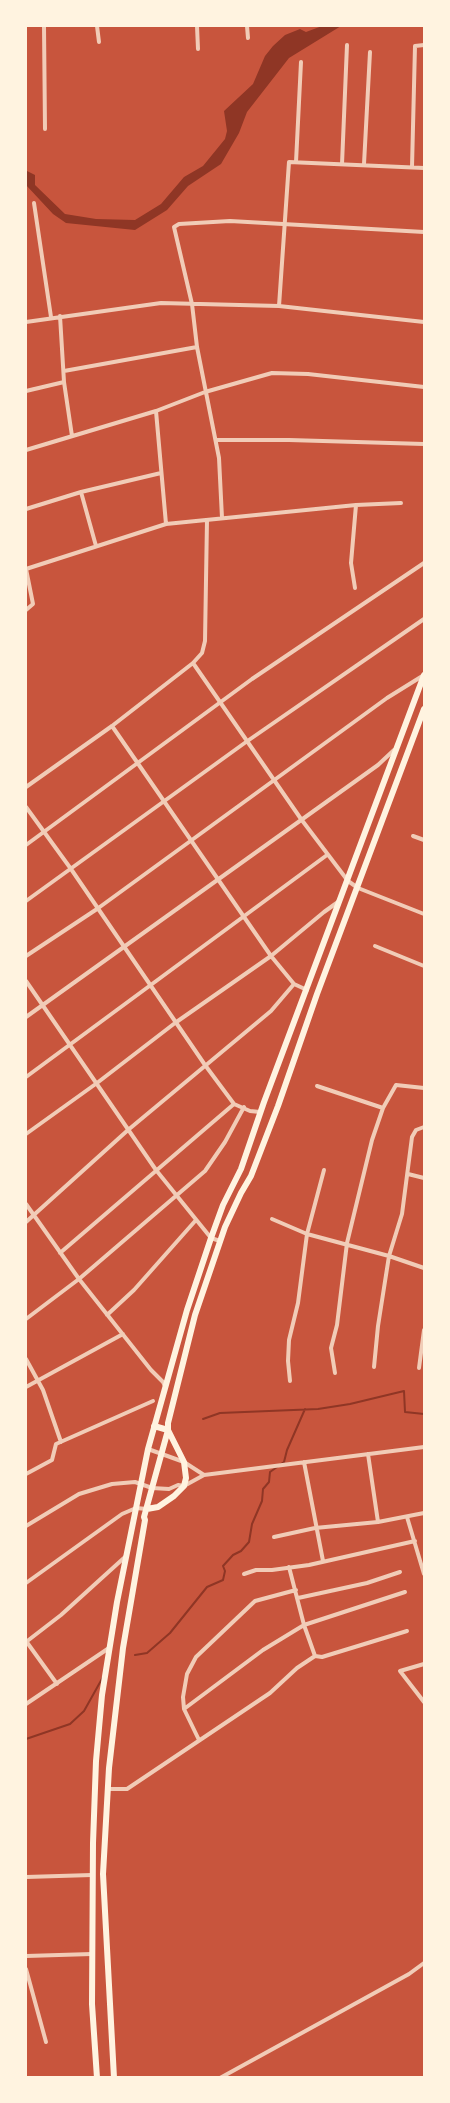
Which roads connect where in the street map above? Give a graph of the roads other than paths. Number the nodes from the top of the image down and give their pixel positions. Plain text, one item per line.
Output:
1 (44, 26) edge
2 (98, 26) edge
3 (197, 26) edge
4 (247, 26) edge
5 (248, 38) dead end
6 (99, 42) dead end
7 (346, 45) dead end
8 (424, 45) edge
9 (198, 49) dead end
10 (370, 52) dead end
11 (301, 62) dead end
12 (45, 129) dead end
13 (296, 162) junction
14 (342, 164) junction
15 (364, 164) junction
16 (412, 167) junction
17 (424, 168) edge
18 (34, 203) dead end
19 (285, 225) junction
20 (424, 232) edge
21 (192, 304) junction
22 (279, 306) junction
23 (60, 316) junction
24 (51, 317) junction
25 (26, 321) edge
26 (424, 322) edge
27 (197, 347) junction
28 (64, 370) junction
29 (64, 382) junction
30 (424, 387) edge
31 (26, 392) edge
32 (205, 392) junction
33 (156, 411) junction
34 (72, 436) junction
35 (216, 440) junction
36 (424, 444) edge
37 (26, 450) edge
38 (161, 473) junction
39 (81, 492) junction
40 (401, 503) dead end
41 (356, 505) junction
42 (26, 509) edge
43 (222, 518) junction
44 (207, 520) junction
45 (166, 524) junction
46 (96, 546) junction
47 (424, 563) edge
48 (26, 569) edge
49 (355, 588) dead end
50 (26, 610) edge
51 (424, 619) edge
52 (193, 663) junction
53 (424, 675) edge
54 (220, 702) junction
55 (424, 709) edge
56 (112, 726) junction
57 (246, 742) junction
58 (398, 747) junction
59 (138, 762) junction
60 (385, 778) junction
61 (274, 780) junction
62 (398, 782) junction
63 (26, 788) edge
64 (164, 800) junction
65 (26, 807) edge
66 (301, 819) junction
67 (44, 832) junction
68 (413, 836) dead end
69 (424, 840) edge
70 (192, 841) junction
71 (26, 846) edge
72 (327, 855) junction
73 (71, 869) junction
74 (217, 878) junction
75 (348, 881) junction
76 (358, 888) junction
77 (341, 900) junction
78 (26, 901) edge
79 (97, 909) junction
80 (424, 914) edge
81 (245, 917) junction
82 (375, 946) dead end
83 (124, 947) junction
84 (26, 956) edge
85 (271, 956) junction
86 (424, 966) edge
87 (26, 981) edge
88 (149, 984) junction
89 (294, 984) junction
90 (307, 990) junction
91 (41, 1005) junction
92 (26, 1017) edge
93 (175, 1023) junction
94 (70, 1045) junction
95 (205, 1065) junction
96 (26, 1077) edge
97 (97, 1083) junction
98 (317, 1086) dead end
99 (424, 1088) edge
100 (264, 1102) junction
101 (234, 1104) junction
102 (278, 1106) junction
103 (244, 1107) junction
104 (383, 1108) junction
105 (260, 1112) junction
106 (423, 1127) edge
107 (128, 1130) junction
108 (26, 1134) edge
109 (156, 1170) junction
110 (324, 1170) dead end
111 (408, 1174) junction
112 (424, 1178) edge
113 (175, 1195) junction
114 (26, 1204) edge
115 (33, 1215) junction
116 (272, 1219) dead end
117 (196, 1220) junction
118 (26, 1222) edge
119 (307, 1234) junction
120 (211, 1238) junction
121 (220, 1241) junction
122 (347, 1243) junction
123 (60, 1253) junction
124 (389, 1256) junction
125 (424, 1268) edge
126 (79, 1279) junction
127 (107, 1315) junction
128 (26, 1319) edge
129 (424, 1330) edge
130 (123, 1334) junction
131 (26, 1359) edge
132 (374, 1367) dead end
133 (419, 1368) dead end
134 (335, 1373) dead end
135 (38, 1380) junction
136 (290, 1381) dead end
137 (26, 1387) edge
138 (165, 1387) junction
139 (153, 1401) dead end
140 (154, 1426) junction
141 (168, 1430) junction
142 (57, 1444) junction
143 (424, 1447) edge
144 (148, 1449) junction
145 (160, 1454) junction
146 (368, 1454) junction
147 (184, 1462) junction
148 (304, 1462) junction
149 (26, 1474) edge
150 (204, 1475) junction
151 (141, 1484) junction
152 (184, 1486) junction
153 (152, 1488) junction
154 (136, 1508) junction
155 (147, 1509) junction
156 (424, 1513) edge
157 (407, 1517) junction
158 (378, 1522) junction
159 (26, 1526) edge
160 (315, 1528) junction
161 (274, 1537) dead end
162 (415, 1541) junction
163 (422, 1554) edge
164 (126, 1556) junction
165 (323, 1561) junction
166 (289, 1567) junction
167 (400, 1572) dead end
168 (244, 1574) dead end
169 (424, 1574) edge
170 (26, 1583) edge
171 (296, 1590) junction
172 (405, 1592) dead end
173 (298, 1598) junction
174 (304, 1625) junction
175 (407, 1631) dead end
176 (26, 1641) edge
177 (110, 1648) junction
178 (315, 1656) junction
179 (424, 1665) edge
180 (57, 1684) junction
181 (424, 1702) edge
182 (26, 1704) edge
183 (184, 1709) junction
184 (199, 1740) junction
185 (109, 1789) junction
186 (93, 1875) junction
187 (26, 1877) edge
188 (92, 1954) junction
189 (26, 1956) edge
190 (424, 1963) edge
191 (26, 1969) edge
192 (46, 2042) dead end
193 (97, 2078) edge
194 (114, 2078) edge
195 (220, 2078) edge

1 - 12 street
2 - 6 street
3 - 9 street
4 - 5 street
7 - 14 street
8 - 16 street
10 - 15 street
11 - 13 street
13 - 14 street
13 - 19 street
14 - 15 street
15 - 16 street
16 - 17 street
18 - 24 street
19 - 20 street
19 - 21 street
19 - 22 street
21 - 22 street
21 - 23 street
21 - 27 street
22 - 26 street
23 - 24 street
23 - 28 street
24 - 25 street
27 - 28 street
27 - 32 street
28 - 29 street
29 - 31 street
29 - 34 street
30 - 32 street
32 - 33 street
32 - 35 street
33 - 34 street
33 - 38 street
34 - 37 street
35 - 36 street
35 - 43 street
38 - 39 street
38 - 45 street
39 - 42 street
39 - 46 street
40 - 41 street
41 - 43 street
41 - 49 street
43 - 44 street
44 - 45 street
44 - 52 street
45 - 46 street
46 - 48 street
47 - 54 street
48 - 50 street
51 - 57 street
52 - 54 street
52 - 56 street
53 - 58 highway
53 - 61 street
54 - 57 street
54 - 59 street
55 - 62 highway
56 - 59 street
56 - 63 street
57 - 61 street
57 - 64 street
58 - 60 highway
58 - 66 street
59 - 64 street
59 - 67 street
60 - 62 highway
60 - 75 highway
61 - 66 street
61 - 70 street
62 - 76 highway
64 - 70 street
64 - 73 street
65 - 67 street
66 - 72 street
66 - 74 street
67 - 71 street
67 - 73 street
68 - 69 street
70 - 74 street
70 - 79 street
72 - 75 street
72 - 81 street
73 - 78 street
73 - 79 street
74 - 81 street
74 - 83 street
75 - 76 street
75 - 77 highway
76 - 80 street
76 - 102 highway
77 - 85 street
77 - 90 highway
79 - 83 street
79 - 84 street
81 - 85 street
81 - 88 street
82 - 86 street
83 - 88 street
83 - 91 street
85 - 89 street
85 - 93 street
87 - 91 street
88 - 93 street
88 - 94 street
89 - 90 street
89 - 95 street
90 - 100 highway
91 - 92 street
91 - 94 street
93 - 95 street
93 - 97 street
94 - 96 street
94 - 97 street
95 - 101 street
95 - 107 street
97 - 107 street
97 - 108 street
98 - 104 street
99 - 104 street
100 - 102 highway
100 - 105 highway
101 - 103 street
101 - 109 street
102 - 121 highway
103 - 105 street
103 - 113 street
104 - 122 street
105 - 120 highway
106 - 111 street
107 - 109 street
107 - 115 street
109 - 113 street
109 - 123 street
110 - 119 street
111 - 112 street
111 - 124 street
113 - 117 street
113 - 126 street
114 - 115 street
115 - 118 street
115 - 123 street
116 - 119 street
117 - 120 street
117 - 127 street
119 - 122 street
119 - 136 street
120 - 121 street
120 - 138 highway
121 - 141 highway
122 - 124 street
122 - 134 street
123 - 126 street
124 - 125 street
124 - 132 street
126 - 127 street
126 - 128 street
127 - 130 street
129 - 133 street
130 - 135 street
130 - 138 street
131 - 135 street
135 - 137 street
135 - 142 street
138 - 140 highway
139 - 142 street
140 - 141 highway
140 - 144 highway
141 - 145 highway
141 - 147 highway
142 - 149 street
143 - 146 street
144 - 145 street
144 - 151 highway
145 - 147 street
145 - 153 highway
146 - 148 street
146 - 158 street
147 - 150 street
147 - 152 highway
148 - 150 street
148 - 160 street
150 - 152 street
151 - 153 street
151 - 154 highway
151 - 159 street
152 - 153 street
152 - 155 highway
153 - 155 highway
154 - 155 street
154 - 164 highway
154 - 170 street
155 - 185 highway
156 - 157 street
157 - 158 street
157 - 162 street
158 - 160 street
160 - 161 street
160 - 165 street
162 - 163 street
162 - 165 street
163 - 169 street
164 - 176 street
164 - 177 highway
165 - 166 street
166 - 168 street
166 - 171 street
167 - 173 street
171 - 173 street
171 - 183 street
172 - 174 street
173 - 174 street
174 - 178 street
174 - 183 street
175 - 178 street
176 - 180 street
177 - 180 street
177 - 186 highway
178 - 184 street
179 - 181 street
180 - 182 street
183 - 184 street
184 - 185 street
185 - 194 highway
186 - 187 street
186 - 188 highway
188 - 189 street
188 - 193 highway
190 - 195 street
191 - 192 street

